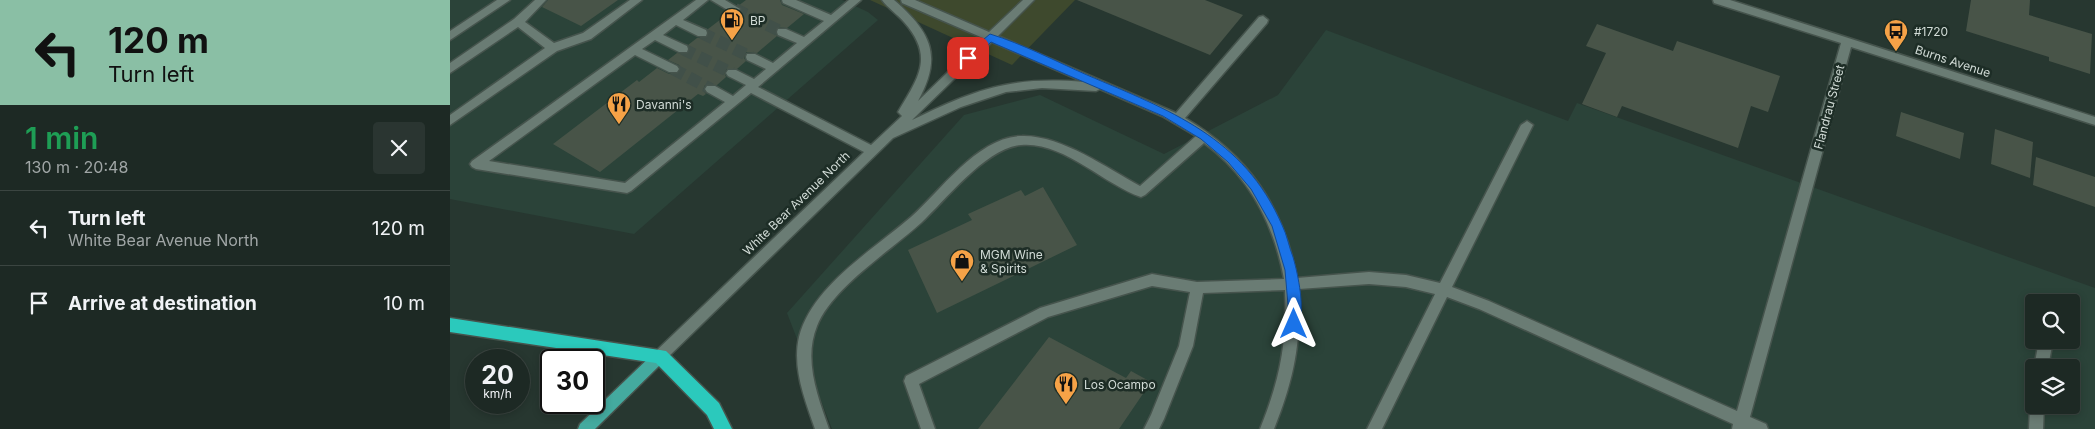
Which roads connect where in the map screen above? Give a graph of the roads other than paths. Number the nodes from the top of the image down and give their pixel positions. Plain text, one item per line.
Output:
1 (505, 0) edge
2 (541, 0) edge
3 (637, 0) edge
4 (703, 0) edge
5 (716, 0) edge
6 (787, 0) edge
7 (856, 0) edge
8 (887, 0) edge
9 (906, 0) edge
10 (1029, 0) edge
11 (1718, 0) edge
12 (735, 9) tunnel mouth
13 (675, 20) junction
14 (832, 20) junction
15 (1263, 20) dead end
16 (518, 22) junction
17 (782, 32) tunnel mouth
18 (702, 34) tunnel mouth
19 (654, 35) junction
20 (450, 36) edge
21 (990, 37) junction
22 (1847, 41) junction
23 (805, 42) junction
24 (553, 48) junction
25 (682, 49) tunnel mouth
26 (634, 50) junction
27 (751, 57) tunnel mouth
28 (774, 68) junction
29 (450, 69) edge
30 (673, 69) tunnel mouth
31 (732, 73) tunnel mouth
32 (752, 86) junction
33 (1108, 88) junction
34 (711, 90) tunnel mouth
35 (734, 102) junction
36 (1177, 120) junction
37 (450, 121) edge
38 (2095, 121) edge
39 (1527, 125) dead end
40 (1204, 136) junction
41 (885, 138) junction
42 (872, 151) junction
43 (1292, 284) junction
44 (1197, 288) junction
45 (1444, 290) junction
46 (450, 324) edge
47 (660, 356) junction
48 (2037, 414) edge
49 (1740, 424) edge
50 (585, 429) edge
51 (723, 429) edge
52 (822, 429) edge
53 (928, 429) edge
54 (1150, 429) edge
55 (1267, 429) edge
56 (1374, 429) edge
57 (1761, 429) edge
58 (2036, 429) edge

1 - 20 street
2 - 16 street
3 - 24 street
4 - 13 street
5 - 12 street
6 - 14 street
7 - 14 street
8 - 41 street
9 - 21 street
10 - 21 street, White Bear Avenue North
11 - 22 street, Burns Avenue
13 - 18 street
13 - 19 street
14 - 23 street
15 - 36 street
16 - 24 street
16 - 29 street
17 - 23 street
19 - 25 street
19 - 26 street
21 - 33 street
21 - 41 street, White Bear Avenue North
22 - 38 street, Burns Avenue
22 - 49 street, Flandrau Street
23 - 28 street
24 - 37 street
26 - 30 street
26 - 35 street
27 - 28 street
28 - 32 street
31 - 32 street
32 - 35 street
32 - 42 street
33 - 36 street
33 - 41 street
34 - 35 street
36 - 40 street
39 - 45 street
40 - 43 street
40 - 52 street
41 - 42 street, White Bear Avenue North
42 - 47 street, White Bear Avenue North
43 - 44 street
43 - 45 street
43 - 55 street
44 - 53 street
44 - 54 street
45 - 49 street
45 - 56 street
46 - 47 highway
47 - 50 main road, White Bear Avenue North
47 - 51 highway
48 - 58 street
49 - 57 street

